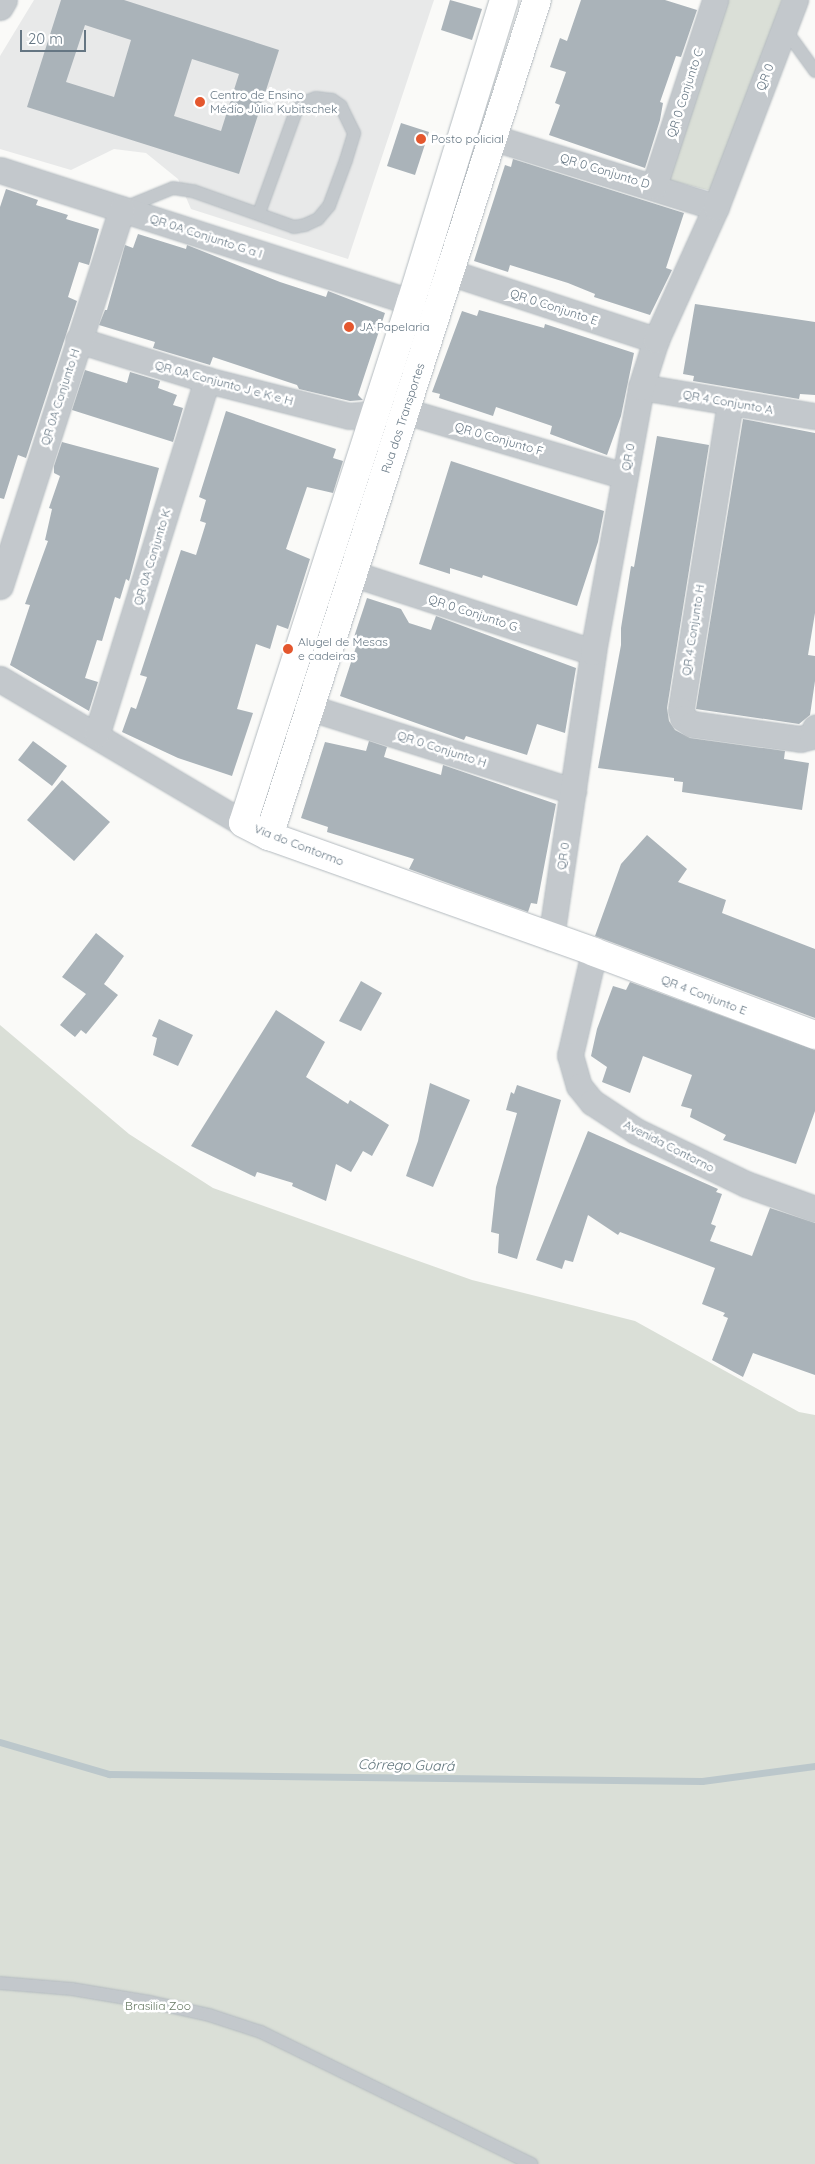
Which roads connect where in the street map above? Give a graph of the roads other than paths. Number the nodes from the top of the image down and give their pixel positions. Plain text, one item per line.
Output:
1 (4, 0) edge
2 (504, 0) edge
3 (537, 0) edge
4 (715, 0) edge
5 (795, 0) edge
6 (0, 7) edge
7 (784, 28) junction
8 (815, 71) edge
9 (494, 138) junction
10 (0, 170) edge
11 (654, 186) junction
12 (716, 207) junction
13 (122, 209) junction
14 (259, 213) junction
15 (452, 273) junction
16 (412, 302) junction
17 (78, 340) junction
18 (656, 340) junction
19 (207, 380) junction
20 (641, 387) junction
21 (730, 403) junction
22 (405, 411) junction
23 (372, 416) junction
24 (815, 416) edge
25 (625, 476) junction
26 (354, 574) junction
27 (0, 586) edge
28 (593, 652) junction
29 (0, 679) edge
30 (312, 708) junction
31 (815, 728) edge
32 (97, 734) junction
33 (573, 791) junction
34 (243, 823) junction
35 (269, 836) junction
36 (551, 938) junction
37 (594, 952) junction
38 (815, 1035) edge
39 (815, 1209) edge
40 (0, 1983) edge
41 (532, 2164) edge

1 - 6 street
2 - 16 street
3 - 9 street, Rua dos Transportes
4 - 11 street, QR 0 Conjunto C
5 - 7 street, QR 0
7 - 8 lane
7 - 12 street, QR 0
9 - 11 street, QR 0 Conjunto D
9 - 15 street, Rua dos Transportes
10 - 13 street, QR 0A Conjunto G a I
11 - 12 street, QR 0 Conjunto D
12 - 18 street, QR 0
13 - 14 lane
13 - 16 street, QR 0A Conjunto G a I
13 - 17 street, QR 0A Conjunto H
14 - 14 lane
15 - 18 street, QR 0 Conjunto E
15 - 22 street, Rua dos Transportes
16 - 23 street
17 - 19 street, QR 0A Conjunto J e K e H
17 - 27 street, QR 0A Conjunto H
18 - 20 street, QR 0
19 - 23 street, QR 0A Conjunto J e K e H
19 - 32 street, QR 0A Conjunto K
20 - 21 street, QR 4 Conjunto A
20 - 25 street, QR 0
21 - 24 street, QR 4 Conjunto A
21 - 31 street, QR 4 Conjunto H
22 - 23 street, QR 0 Conjunto F
22 - 25 street, QR 0 Conjunto F
22 - 26 street, Rua dos Transportes
23 - 34 street
25 - 28 street, QR 0
26 - 28 street, QR 0 Conjunto G
26 - 30 street, Rua dos Transportes
28 - 33 street, QR 0
29 - 32 street, Via do Contormo
30 - 33 street, QR 0 Conjunto H
30 - 35 street, Rua dos Transportes
32 - 34 street, Via do Contormo
33 - 36 street, QR 0
34 - 35 street, Via do Contormo
35 - 36 street, Via do Contormo
36 - 37 street, Via do Contormo
37 - 38 street, QR 4 Conjunto E
37 - 39 street, Avenida Contorno
40 - 41 lane

